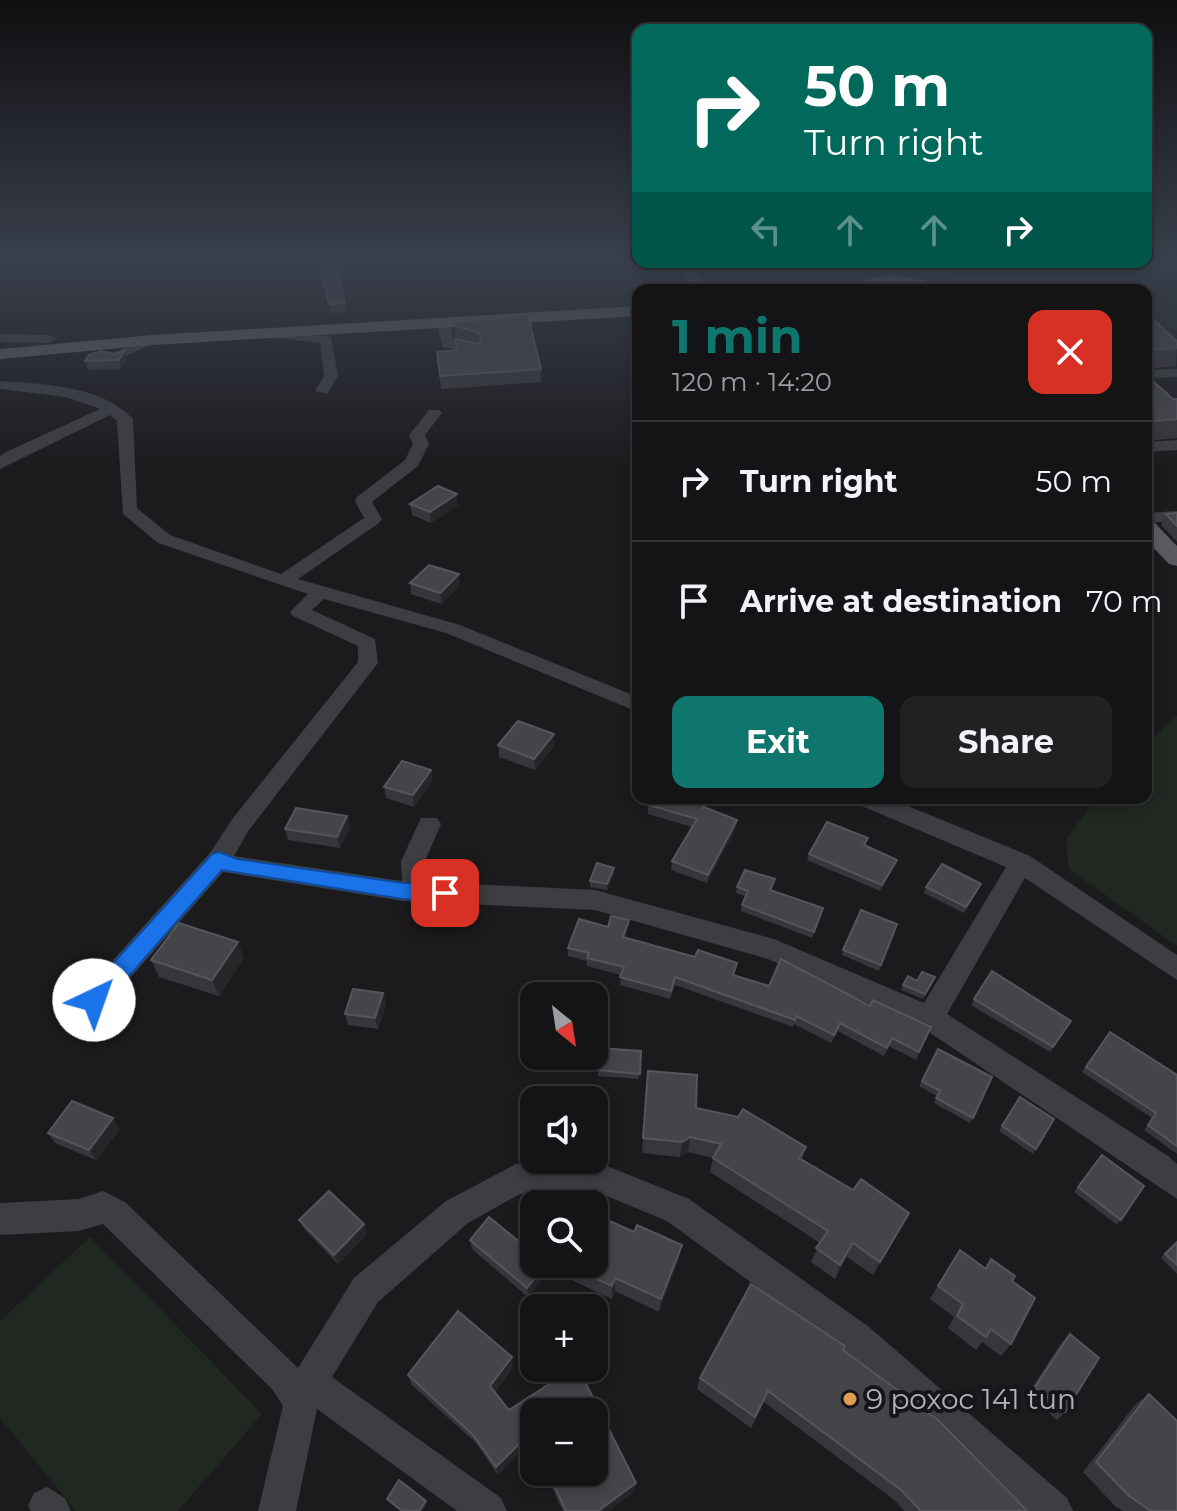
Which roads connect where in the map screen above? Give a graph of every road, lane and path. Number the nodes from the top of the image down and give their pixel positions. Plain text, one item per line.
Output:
1 (246, 329) edge
2 (318, 329) edge
3 (445, 329) edge
4 (265, 333) junction
5 (0, 338) edge
6 (49, 339) junction
7 (153, 340) junction
8 (0, 345) edge
9 (68, 347) junction
10 (474, 351) edge
11 (0, 354) edge
12 (95, 357) edge
13 (112, 357) edge
14 (1177, 373) edge
15 (1152, 374) edge
16 (0, 385) edge
17 (322, 391) dead end
18 (112, 409) junction
19 (434, 413) dead end
20 (1177, 445) edge
21 (1152, 447) edge
22 (0, 464) edge
23 (1177, 516) edge
24 (1152, 518) edge
25 (1152, 533) edge
26 (1177, 559) edge
27 (283, 581) junction
28 (321, 591) junction
29 (632, 703) edge
30 (879, 804) edge
31 (429, 824) dead end
32 (219, 860) junction
33 (1021, 863) junction
34 (415, 892) junction
35 (1177, 969) edge
36 (94, 1000) dead end
37 (930, 1018) junction
38 (1177, 1184) edge
39 (0, 1219) edge
40 (305, 1392) junction
41 (277, 1511) edge
42 (488, 1511) edge
43 (1054, 1511) edge

1 - 6 main road
2 - 4 main road
3 - 10 street
4 - 7 main road
4 - 17 street
5 - 6 street
6 - 8 main road
7 - 9 main road
7 - 13 street
9 - 11 main road
9 - 12 street
14 - 15 street
16 - 18 street
18 - 22 street
18 - 27 street
19 - 27 street
20 - 21 street
23 - 24 street
25 - 26 main road
27 - 28 street
28 - 29 street
28 - 32 street
30 - 33 street
31 - 34 street
32 - 34 street
32 - 36 street
33 - 35 street
33 - 37 street
34 - 37 street
37 - 38 street
39 - 40 street
40 - 41 street
40 - 42 street
40 - 43 street

